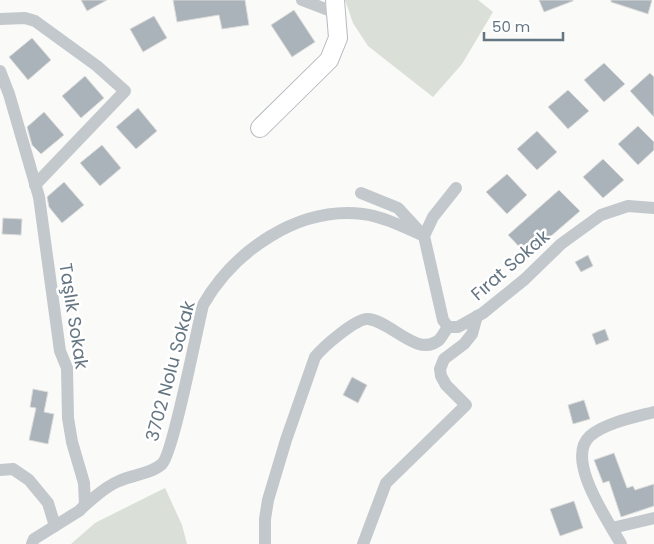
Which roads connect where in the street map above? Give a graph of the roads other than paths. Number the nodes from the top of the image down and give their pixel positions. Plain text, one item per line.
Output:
1 (302, 0) edge
2 (336, 6) edge
3 (0, 19) edge
4 (0, 71) edge
5 (260, 128) dead end
6 (35, 185) junction
7 (456, 188) dead end
8 (361, 193) dead end
9 (654, 208) edge
10 (424, 236) junction
11 (477, 316) junction
12 (448, 327) junction
13 (654, 412) edge
14 (0, 470) edge
15 (85, 505) junction
16 (654, 518) edge
17 (55, 526) junction
18 (612, 528) junction
19 (32, 544) edge
20 (265, 544) edge
21 (363, 544) edge
22 (621, 544) edge

1 - 2 street
2 - 5 street
3 - 6 street
4 - 6 street, Taşlık Sokak
6 - 15 street, Taşlık Sokak
7 - 10 street
8 - 10 street
9 - 11 street, Fırat Sokak
10 - 12 street
10 - 15 street, 3702 Nolu Sokak
11 - 12 street, Fırat Sokak
11 - 21 street
12 - 20 street
13 - 18 street
14 - 17 street
15 - 17 street
16 - 18 street
17 - 19 street
18 - 22 street

